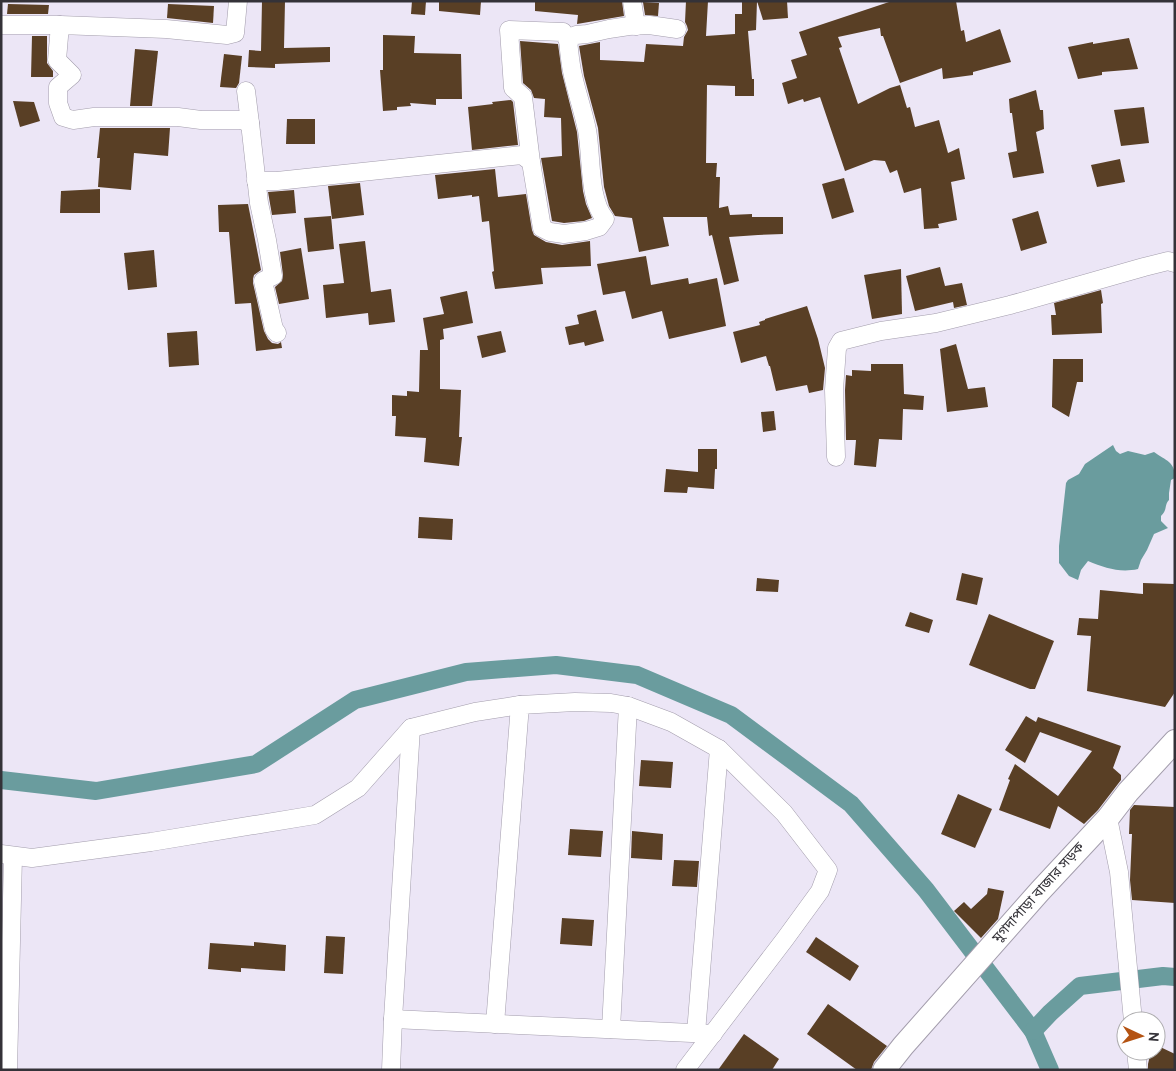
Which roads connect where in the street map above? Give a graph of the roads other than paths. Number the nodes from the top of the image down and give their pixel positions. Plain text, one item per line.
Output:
1 (238, 1) edge
2 (632, 1) edge
3 (1, 24) edge
4 (60, 24) junction
5 (636, 26) junction
6 (677, 29) dead end
7 (568, 40) junction
8 (246, 91) dead end
9 (250, 123) junction
10 (531, 162) junction
11 (256, 182) junction
12 (1175, 263) edge
13 (277, 333) dead end
14 (836, 457) dead end
15 (520, 705) junction
16 (628, 706) junction
17 (411, 728) junction
18 (1175, 741) edge
19 (719, 749) junction
20 (1108, 818) junction
21 (7, 855) edge
22 (1132, 1011) edge
23 (393, 1019) junction
24 (495, 1024) junction
25 (611, 1029) junction
26 (705, 1034) junction
27 (8, 1070) edge
28 (391, 1070) edge
29 (685, 1070) edge
30 (884, 1070) edge

1 - 4 street
2 - 5 street
3 - 4 street
4 - 9 street
5 - 6 street
5 - 7 street
7 - 10 street
7 - 10 street
8 - 9 street
9 - 11 street
10 - 11 street
11 - 13 street
12 - 14 street
15 - 16 street
15 - 17 street
15 - 24 street
16 - 19 street
16 - 25 street
17 - 21 street
17 - 23 street
18 - 20 street, মুগদাপাড়া বাজার সড়ক
19 - 26 street
19 - 26 street
20 - 22 street
20 - 30 street, মুগদাপাড়া বাজার সড়ক
21 - 27 street
23 - 24 street
23 - 28 street
24 - 25 street
25 - 26 street
26 - 29 street

